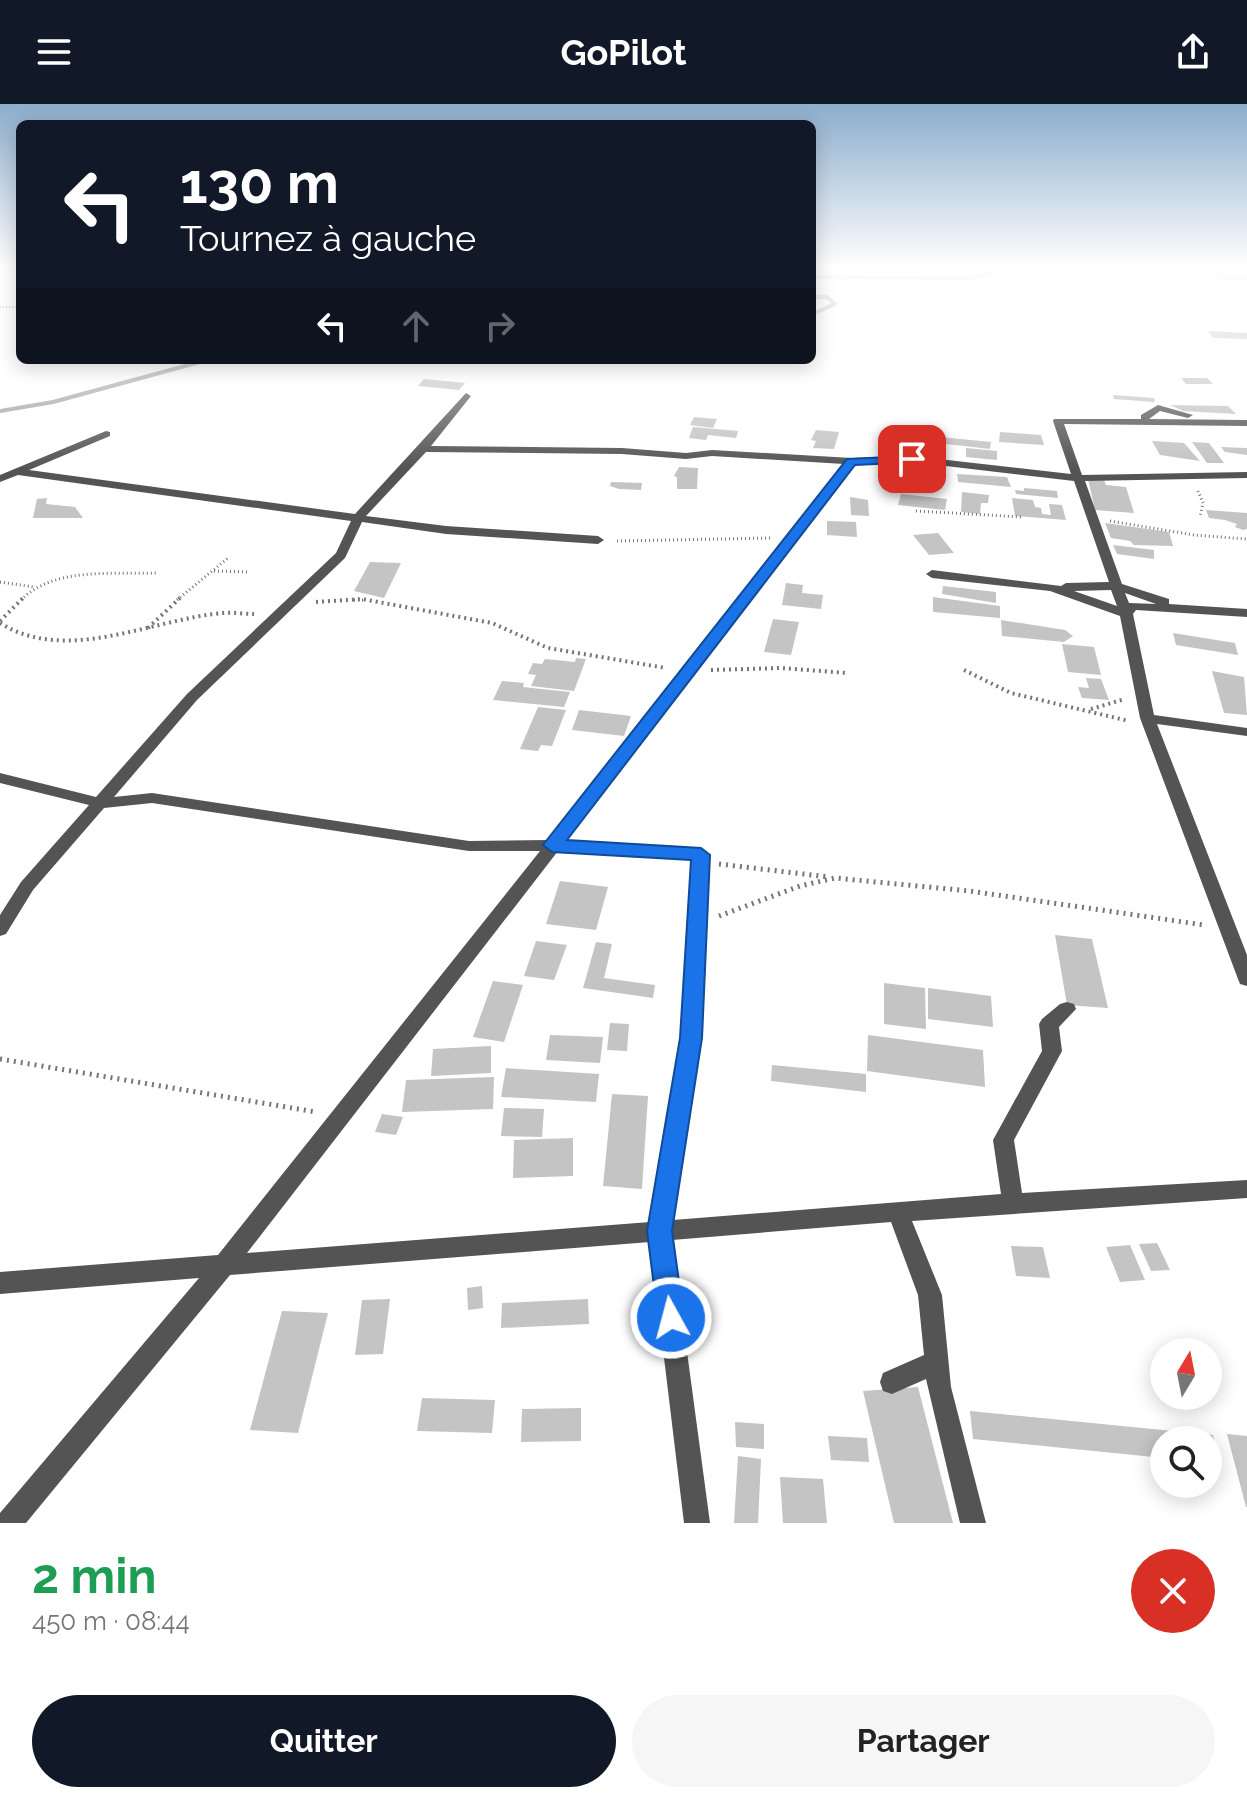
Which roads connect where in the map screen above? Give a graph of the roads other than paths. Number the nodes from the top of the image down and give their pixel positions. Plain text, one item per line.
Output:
1 (466, 396) dead end
2 (1247, 416) edge
3 (1100, 421) junction
4 (1247, 423) edge
5 (106, 434) dead end
6 (423, 449) junction
7 (852, 461) junction
8 (17, 472) junction
9 (1247, 475) edge
10 (1077, 478) junction
11 (0, 479) edge
12 (358, 518) junction
13 (598, 540) road end
14 (932, 574) dead end
15 (1116, 586) junction
16 (1052, 587) junction
17 (1187, 609) junction
18 (1247, 613) edge
19 (1126, 614) junction
20 (1148, 722) junction
21 (1247, 732) edge
22 (0, 778) edge
23 (100, 803) junction
24 (552, 845) junction
25 (0, 930) edge
26 (1247, 979) edge
27 (1067, 1009) dead end
28 (1247, 1189) edge
29 (1013, 1203) junction
30 (898, 1213) junction
31 (660, 1231) junction
32 (225, 1264) junction
33 (0, 1283) edge
34 (937, 1361) junction
35 (892, 1382) dead end
36 (9, 1523) edge
37 (697, 1523) edge
38 (973, 1523) edge

1 - 6 street
2 - 3 street
3 - 4 street
3 - 10 street
5 - 8 street
6 - 7 street
6 - 12 street
7 - 10 street
7 - 24 street
8 - 11 street
8 - 12 street
9 - 10 street
10 - 15 street
12 - 13 street
12 - 23 street
14 - 16 street
15 - 16 street
15 - 17 street
15 - 19 street
16 - 19 street
17 - 18 street
17 - 19 street
19 - 20 street
20 - 21 street
20 - 26 street
22 - 23 street
23 - 24 street
23 - 25 street
24 - 31 street
24 - 32 street
27 - 29 street
28 - 29 street
29 - 30 street
30 - 31 street
30 - 34 street
31 - 32 street
31 - 37 street
32 - 33 street
32 - 36 street
34 - 35 street
34 - 38 street

